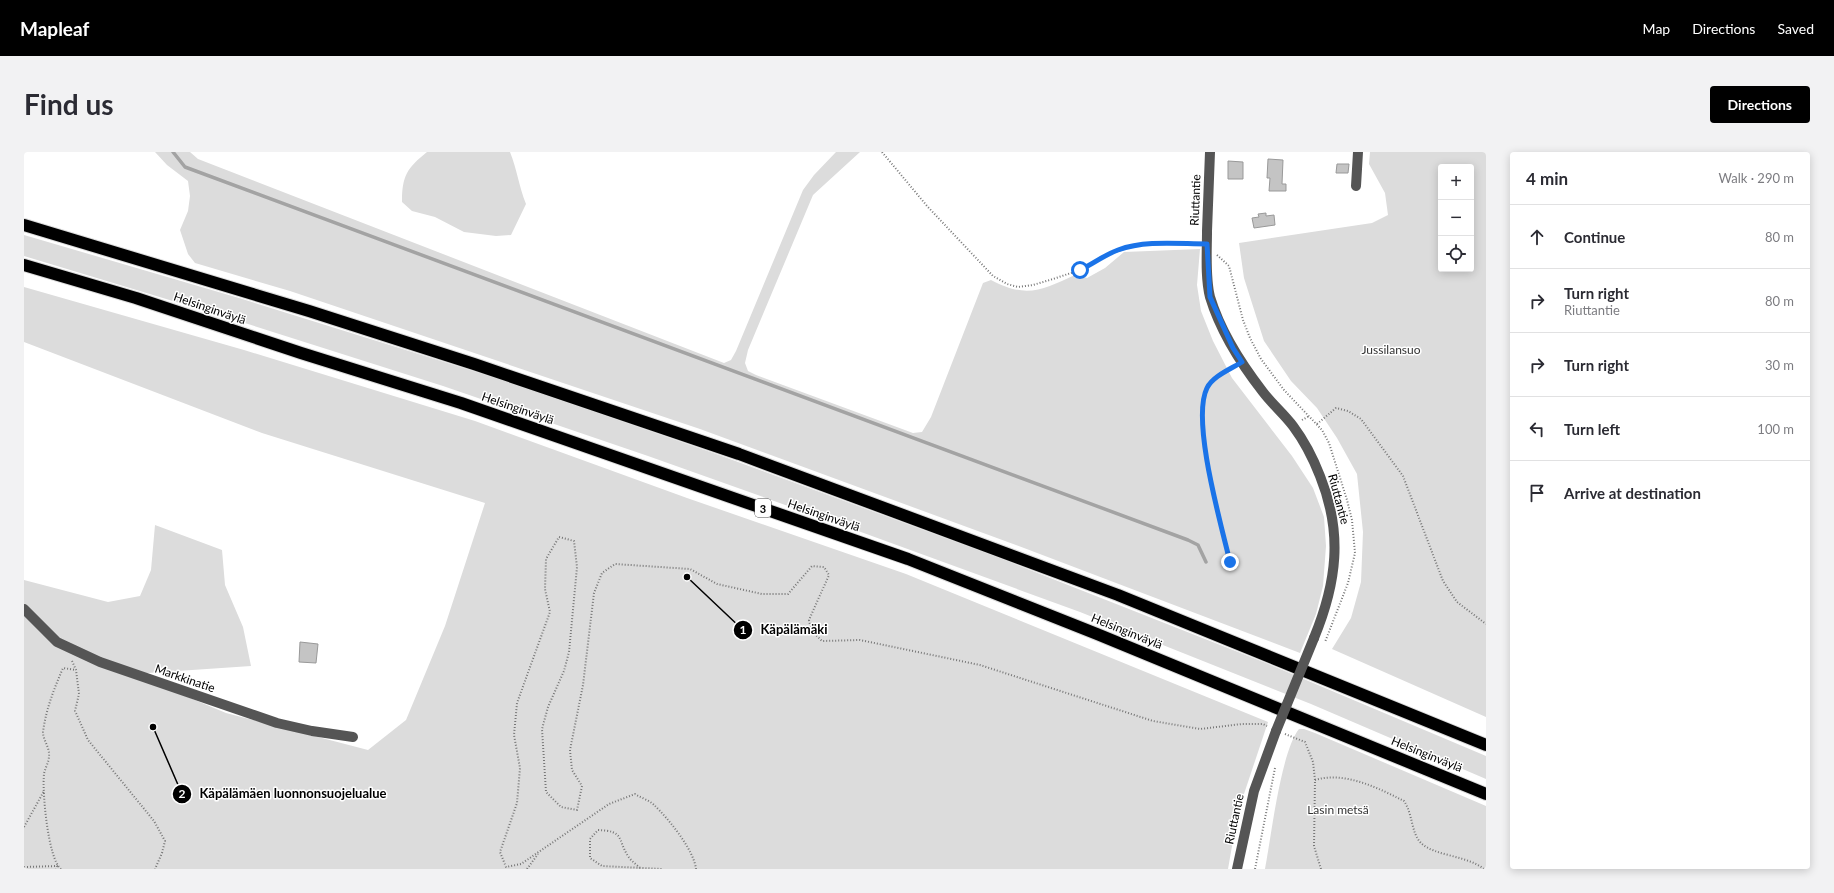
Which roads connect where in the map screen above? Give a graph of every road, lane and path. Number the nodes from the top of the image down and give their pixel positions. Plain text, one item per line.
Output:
1 (882, 152) edge
2 (1210, 152) edge
3 (1358, 152) edge
4 (1356, 186) dead end
5 (24, 225) edge
6 (1207, 244) junction
7 (24, 265) edge
8 (1242, 362) junction
9 (1317, 424) dead end
10 (1230, 562) dead end
11 (24, 609) edge
12 (1486, 624) edge
13 (67, 646) junction
14 (76, 670) junction
15 (1277, 730) junction
16 (353, 737) dead end
17 (1486, 745) edge
18 (1275, 767) dead end
19 (1315, 780) junction
20 (45, 790) junction
21 (1486, 794) edge
22 (24, 827) edge
23 (538, 853) junction
24 (24, 867) edge
25 (56, 868) edge
26 (640, 868) edge
27 (61, 869) edge
28 (155, 869) edge
29 (527, 869) edge
30 (662, 869) edge
31 (696, 869) edge
32 (1237, 869) edge
33 (1255, 869) edge
34 (1321, 869) edge
35 (1484, 869) edge

1 - 6 path
2 - 6 street, Riuttantie
3 - 4 street
5 - 17 highway, Helsinginväylä
6 - 8 street, Riuttantie
7 - 21 highway, Helsinginväylä / 3
8 - 10 path
8 - 15 street, Riuttantie, bridge
9 - 12 path
11 - 13 street, Markkinatie
13 - 14 path
13 - 16 street, Markkinatie
14 - 20 path
14 - 28 path
15 - 19 path
15 - 23 path
15 - 32 street, Riuttantie
18 - 33 path
19 - 34 path
19 - 35 path
20 - 22 path
20 - 25 path
23 - 29 path
23 - 31 path
24 - 25 path
25 - 27 path
26 - 26 path
26 - 30 path

